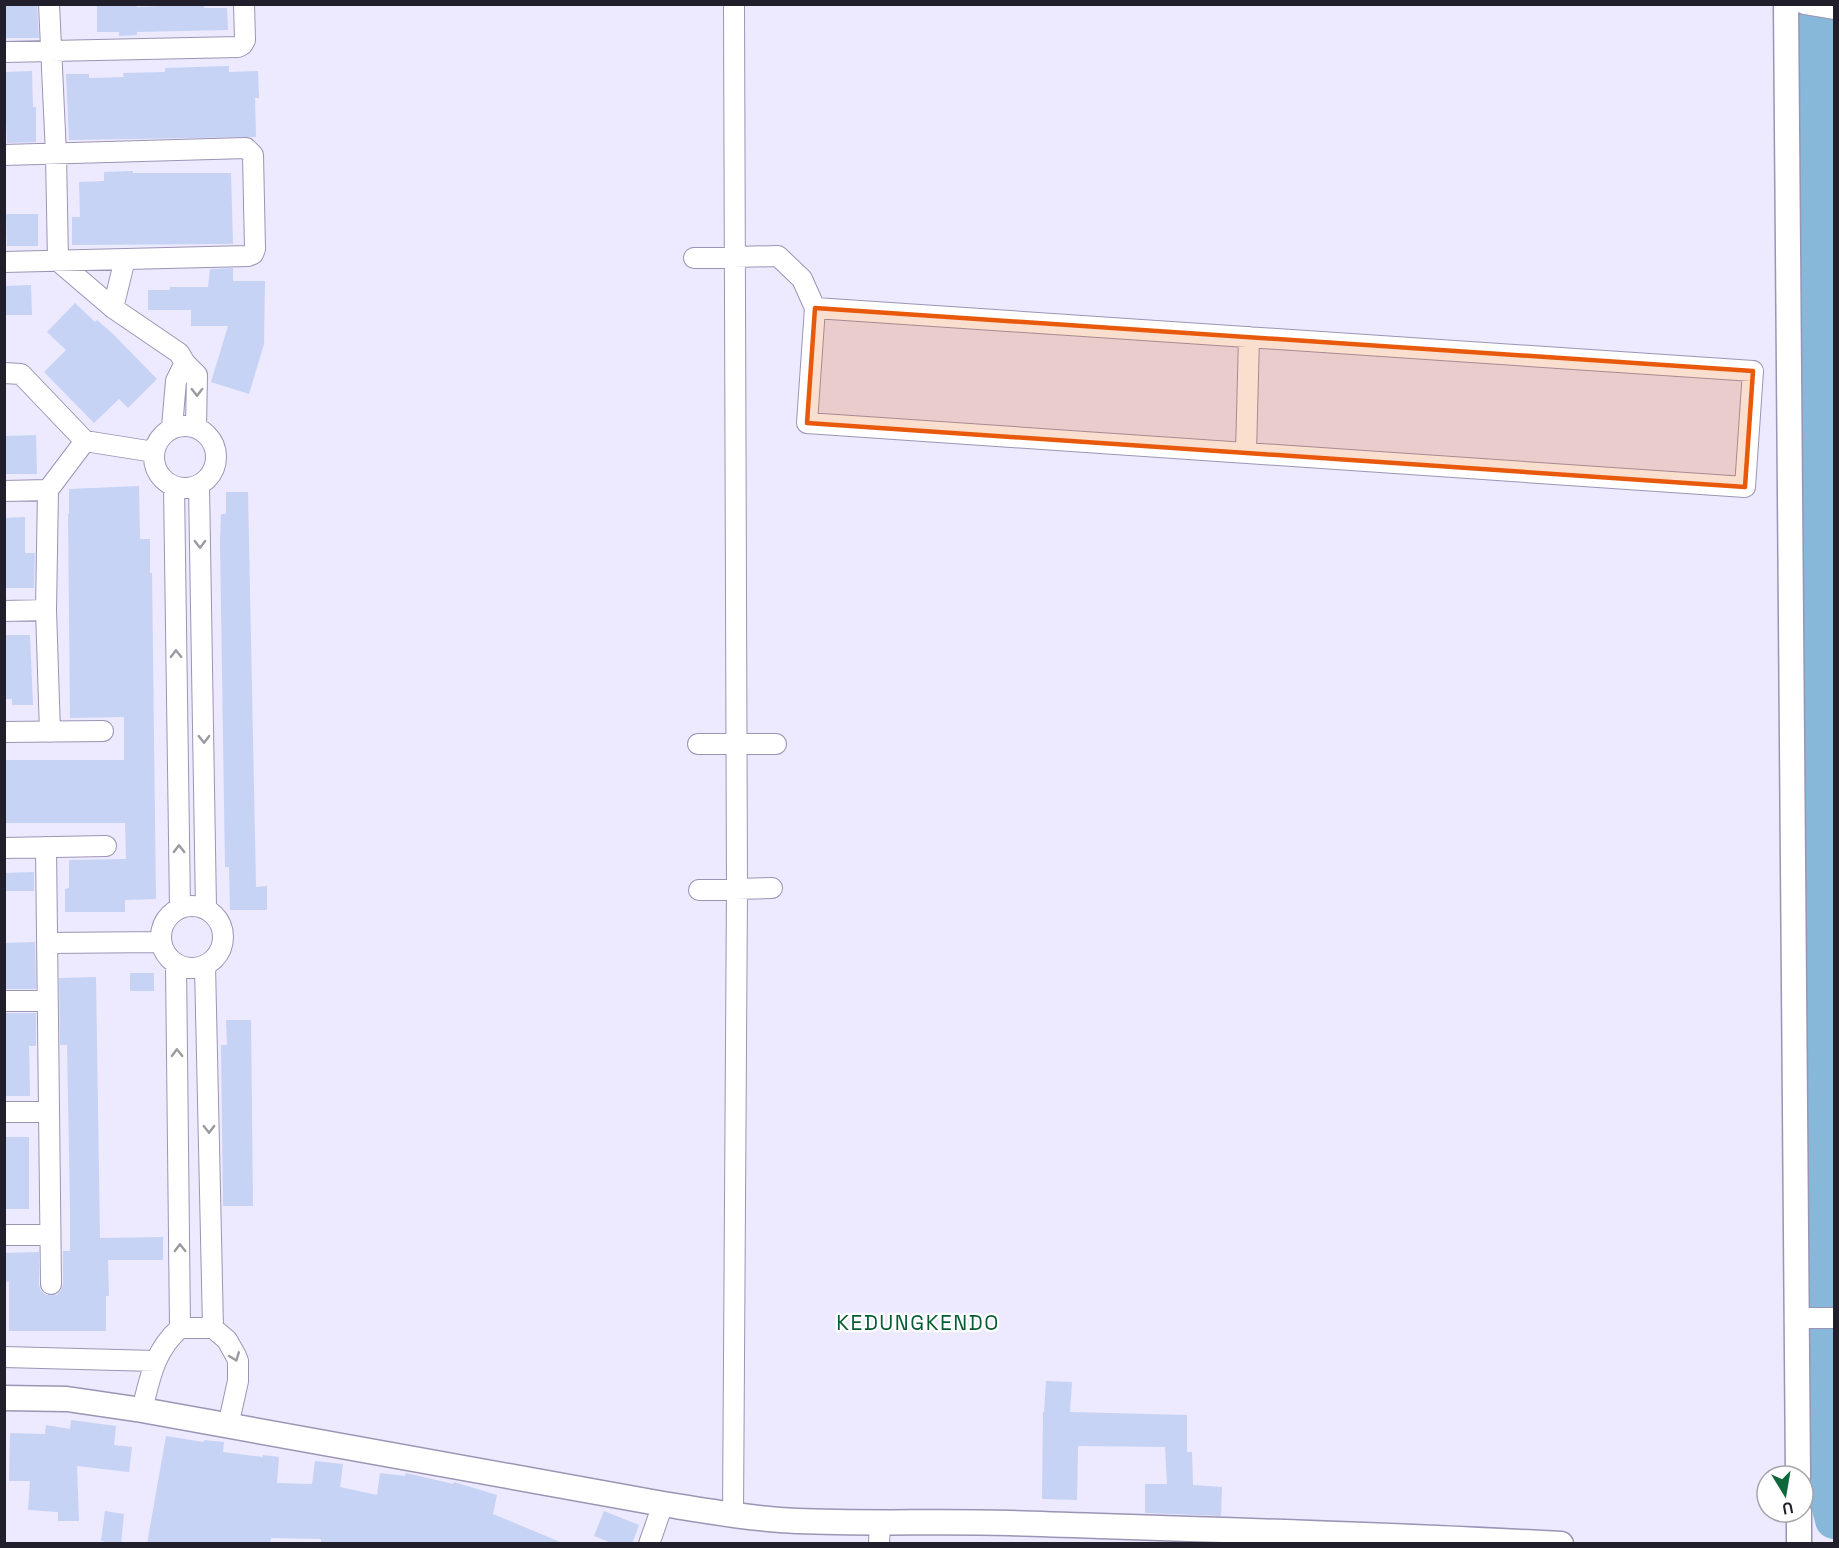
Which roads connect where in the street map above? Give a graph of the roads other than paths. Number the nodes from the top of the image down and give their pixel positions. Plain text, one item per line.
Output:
1 (49, 4) edge
2 (244, 4) edge
3 (734, 4) edge
4 (1786, 4) edge
5 (50, 51) junction
6 (4, 52) edge
7 (56, 154) junction
8 (4, 155) edge
9 (734, 257) junction
10 (694, 258) dead end
11 (125, 259) junction
12 (58, 261) junction
13 (4, 262) edge
14 (112, 308) junction
15 (815, 308) junction
16 (1250, 337) junction
17 (185, 363) junction
18 (4, 374) edge
19 (196, 427) junction
20 (172, 428) junction
21 (85, 441) junction
22 (154, 452) junction
23 (1246, 453) junction
24 (199, 485) junction
25 (174, 486) junction
26 (48, 490) junction
27 (4, 491) edge
28 (4, 610) edge
29 (46, 610) junction
30 (103, 731) dead end
31 (4, 732) edge
32 (50, 732) junction
33 (698, 744) dead end
34 (737, 744) junction
35 (776, 744) dead end
36 (106, 846) dead end
37 (46, 847) junction
38 (4, 848) edge
39 (772, 888) dead end
40 (737, 889) junction
41 (699, 890) dead end
42 (180, 908) junction
43 (206, 909) junction
44 (161, 942) junction
45 (48, 943) junction
46 (176, 964) junction
47 (206, 965) junction
48 (4, 1001) edge
49 (47, 1001) junction
50 (4, 1112) edge
51 (48, 1112) junction
52 (49, 1234) junction
53 (4, 1235) edge
54 (213, 1273) junction
55 (180, 1274) junction
56 (51, 1284) dead end
57 (1800, 1318) junction
58 (1832, 1318) edge
59 (180, 1328) junction
60 (213, 1328) junction
61 (4, 1357) edge
62 (156, 1361) junction
63 (4, 1398) edge
64 (142, 1410) junction
65 (228, 1426) junction
66 (1798, 1464) edge
67 (663, 1504) junction
68 (733, 1515) junction
69 (1799, 1524) edge
70 (880, 1533) edge
71 (649, 1544) edge
72 (1561, 1544) edge
73 (1799, 1544) edge

1 - 5 street
2 - 5 street
3 - 9 street
4 - 57 street
5 - 6 street
5 - 7 street
7 - 8 street
7 - 11 street
7 - 12 street
9 - 10 street
9 - 15 street
9 - 34 street
11 - 12 street
11 - 14 street
12 - 13 street
12 - 14 street
14 - 17 street
15 - 16 street
15 - 23 street
16 - 23 street
16 - 23 street
17 -> 19 street
17 - 20 street
18 - 21 street
19 - 20 street
19 - 24 street
20 - 22 street
21 - 22 street
21 - 26 street
22 - 25 street
24 - 25 street
24 -> 43 street
42 -> 25 street
26 - 27 street
26 - 29 street
28 - 29 street
29 - 32 street
30 - 32 street
31 - 32 street
33 - 34 street
34 - 35 street
34 - 40 street
36 - 37 street
37 - 38 street
37 - 45 street
39 - 40 street
40 - 41 street
40 - 68 street
42 - 43 street
42 - 44 street
43 - 47 street
44 - 45 street
44 - 46 street
45 - 49 street
46 - 47 street
55 -> 46 street
47 -> 54 street
48 - 49 street
49 - 51 street
50 - 51 street
51 - 52 street
52 - 53 street
52 - 56 street
54 - 55 street
54 - 60 street
55 - 59 street
57 - 58 street
57 - 66 street
59 - 60 street
59 - 62 street
60 -> 65 street
61 - 62 street
62 - 64 street
63 - 64 street
64 - 65 street
65 - 67 street
67 - 68 street
67 - 71 street
68 - 70 street
69 - 73 street
70 - 72 street

